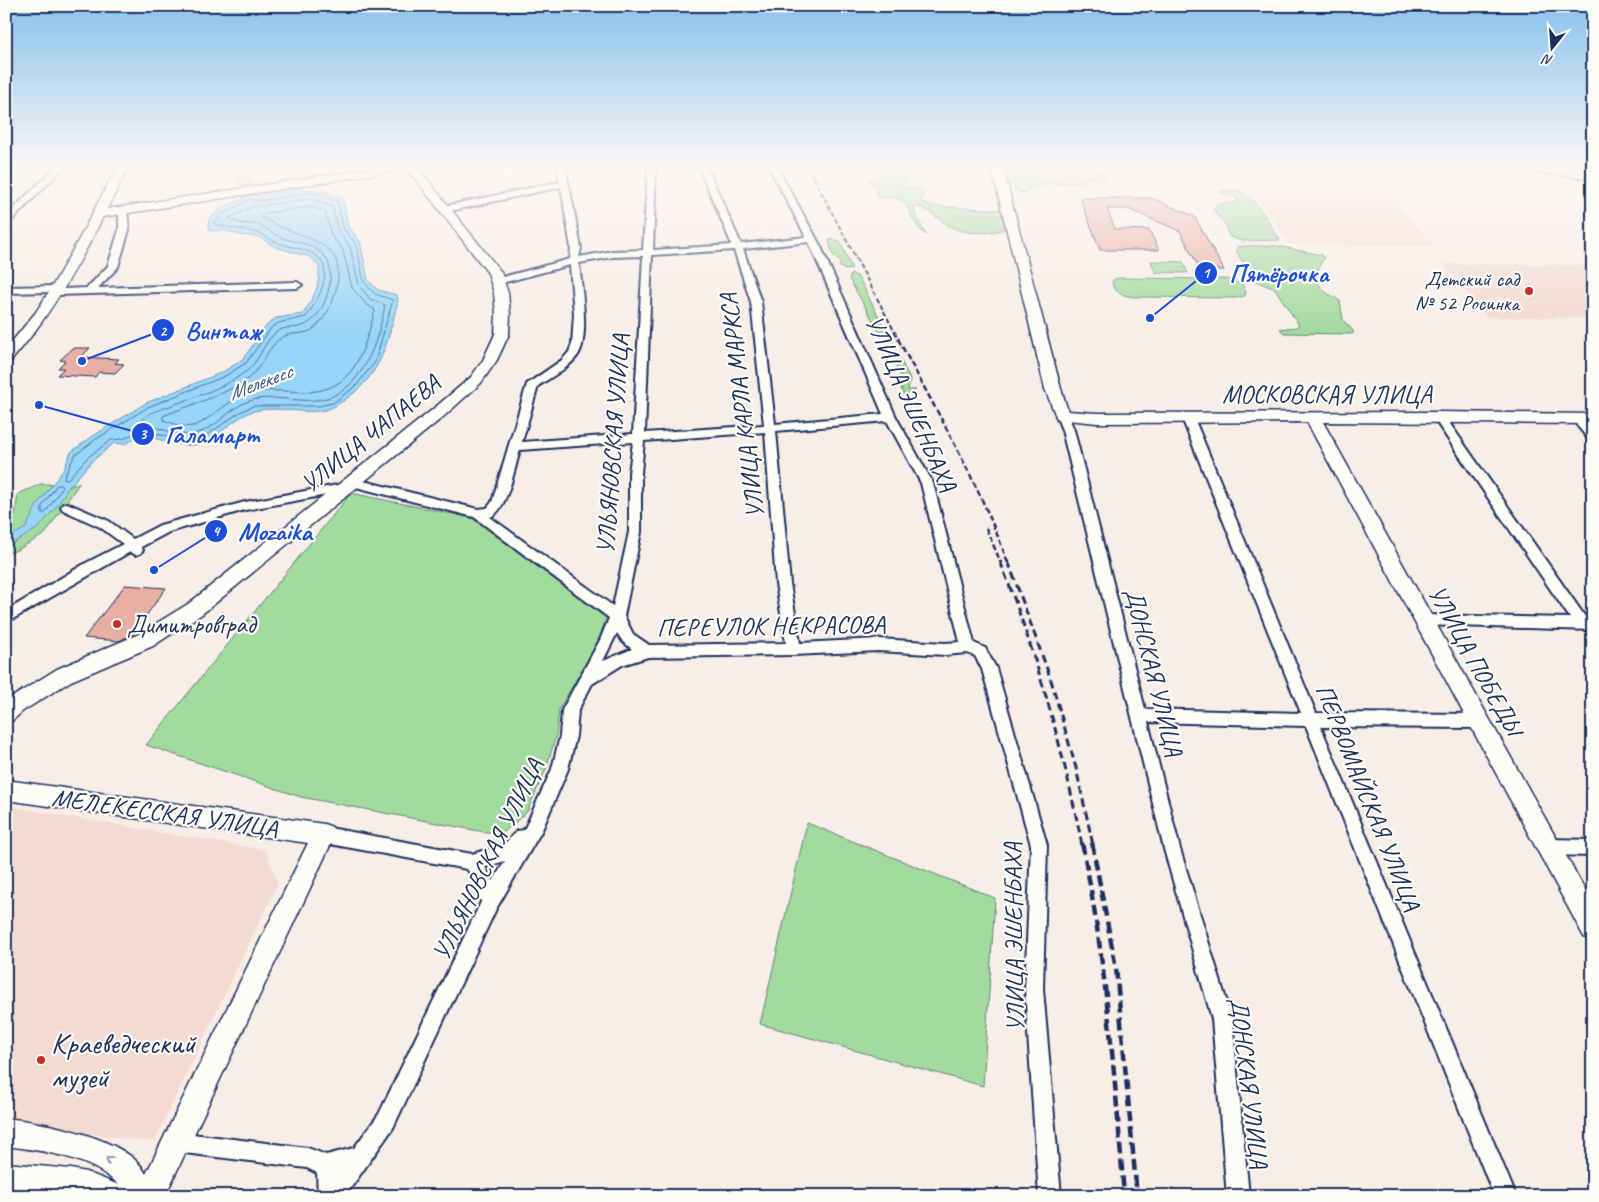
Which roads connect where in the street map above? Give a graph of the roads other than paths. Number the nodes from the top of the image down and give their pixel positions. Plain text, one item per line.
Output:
1 (94, 221) edge
2 (124, 221) edge
3 (454, 221) edge
4 (571, 221) edge
5 (649, 221) edge
6 (727, 221) edge
7 (802, 221) edge
8 (1010, 221) edge
9 (812, 239) junction
10 (738, 247) junction
11 (647, 252) junction
12 (574, 261) junction
13 (498, 281) junction
14 (297, 285) dead end
15 (6, 290) edge
16 (57, 291) junction
17 (90, 291) junction
18 (6, 358) edge
19 (1062, 415) junction
20 (890, 417) junction
21 (1312, 417) junction
22 (1188, 418) junction
23 (1439, 418) junction
24 (1585, 419) edge
25 (770, 428) junction
26 (639, 437) junction
27 (1593, 437) edge
28 (514, 446) junction
29 (347, 485) junction
30 (68, 507) dead end
31 (478, 514) junction
32 (134, 547) junction
33 (617, 616) junction
34 (6, 618) edge
35 (1425, 622) junction
36 (1587, 624) edge
37 (968, 647) junction
38 (794, 650) junction
39 (648, 651) junction
40 (584, 683) junction
41 (6, 714) edge
42 (1140, 715) junction
43 (1310, 720) junction
44 (1480, 721) junction
45 (6, 790) edge
46 (536, 825) junction
47 (324, 835) junction
48 (1549, 847) junction
49 (1593, 848) edge
50 (472, 862) junction
51 (490, 903) junction
52 (1593, 928) edge
53 (6, 1132) edge
54 (176, 1142) junction
55 (361, 1156) junction
56 (326, 1166) junction
57 (6, 1177) edge
58 (68, 1189) edge
59 (111, 1196) edge
60 (136, 1196) edge
61 (150, 1196) edge
62 (331, 1196) edge
63 (1050, 1196) edge
64 (1238, 1196) edge
65 (1505, 1196) edge

1 - 16 street
2 - 17 street
3 - 13 street, УЛИЦА ЧАПАЕВА
4 - 12 street
5 - 11 street, УЛЬЯНОВСКАЯ УЛИЦА
6 - 10 street, УЛИЦА КАРЛА МАРКСА
7 - 9 street, УЛИЦА ЭШЕНБАХА
8 - 19 street, ДОНСКАЯ УЛИЦА
9 - 10 street
9 - 20 street, УЛИЦА ЭШЕНБАХА
10 - 11 street
10 - 25 street, УЛИЦА КАРЛА МАРКСА
11 - 12 street
11 - 26 street, УЛЬЯНОВСКАЯ УЛИЦА
12 - 13 street
12 - 28 street
13 - 29 street, УЛИЦА ЧАПАЕВА
14 - 17 street
15 - 16 street
16 - 17 street
16 - 18 street
19 - 22 street, МОСКОВСКАЯ УЛИЦА
19 - 42 street, ДОНСКАЯ УЛИЦА
20 - 25 street
20 - 37 street, УЛИЦА ЭШЕНБАХА
21 - 22 street, МОСКОВСКАЯ УЛИЦА
21 - 23 street, МОСКОВСКАЯ УЛИЦА
21 - 35 street, УЛИЦА ПОБЕДЫ
22 - 43 street, ПЕРВОМАЙСКАЯ УЛИЦА
23 - 24 street, МОСКОВСКАЯ УЛИЦА
23 - 36 street
24 - 27 street
25 - 26 street
25 - 38 street, УЛИЦА КАРЛА МАРКСА
26 - 28 street
26 - 33 street, УЛЬЯНОВСКАЯ УЛИЦА
28 - 31 street
29 - 31 street
29 - 32 street
29 - 41 street, УЛИЦА ЧАПАЕВА
30 - 32 street
31 - 33 street
32 - 34 street
33 - 39 street
33 - 40 street, УЛЬЯНОВСКАЯ УЛИЦА
35 - 36 street
35 - 44 street, УЛИЦА ПОБЕДЫ
37 - 38 street, ПЕРЕУЛОК НЕКРАСОВА
37 - 63 street, УЛИЦА ЭШЕНБАХА
38 - 39 street, ПЕРЕУЛОК НЕКРАСОВА
39 - 40 street, ПЕРЕУЛОК НЕКРАСОВА
40 - 46 street, УЛЬЯНОВСКАЯ УЛИЦА
42 - 43 street
42 - 64 street, ДОНСКАЯ УЛИЦА
43 - 44 street
43 - 65 street, ПЕРВОМАЙСКАЯ УЛИЦА
44 - 48 street, УЛИЦА ПОБЕДЫ
45 - 47 street, МЕЛЕКЕССКАЯ УЛИЦА
46 - 50 street
46 - 51 street, УЛЬЯНОВСКАЯ УЛИЦА
47 - 50 street, МЕЛЕКЕССКАЯ УЛИЦА
47 - 54 street
48 - 49 street
48 - 52 street, УЛИЦА ПОБЕДЫ
50 - 51 street
51 - 55 street, УЛЬЯНОВСКАЯ УЛИЦА
60 -> 53 street
54 - 56 street
54 - 61 street
55 - 56 street
55 - 62 street, УЛЬЯНОВСКАЯ УЛИЦА
56 - 62 street
57 - 58 street
58 - 59 street

